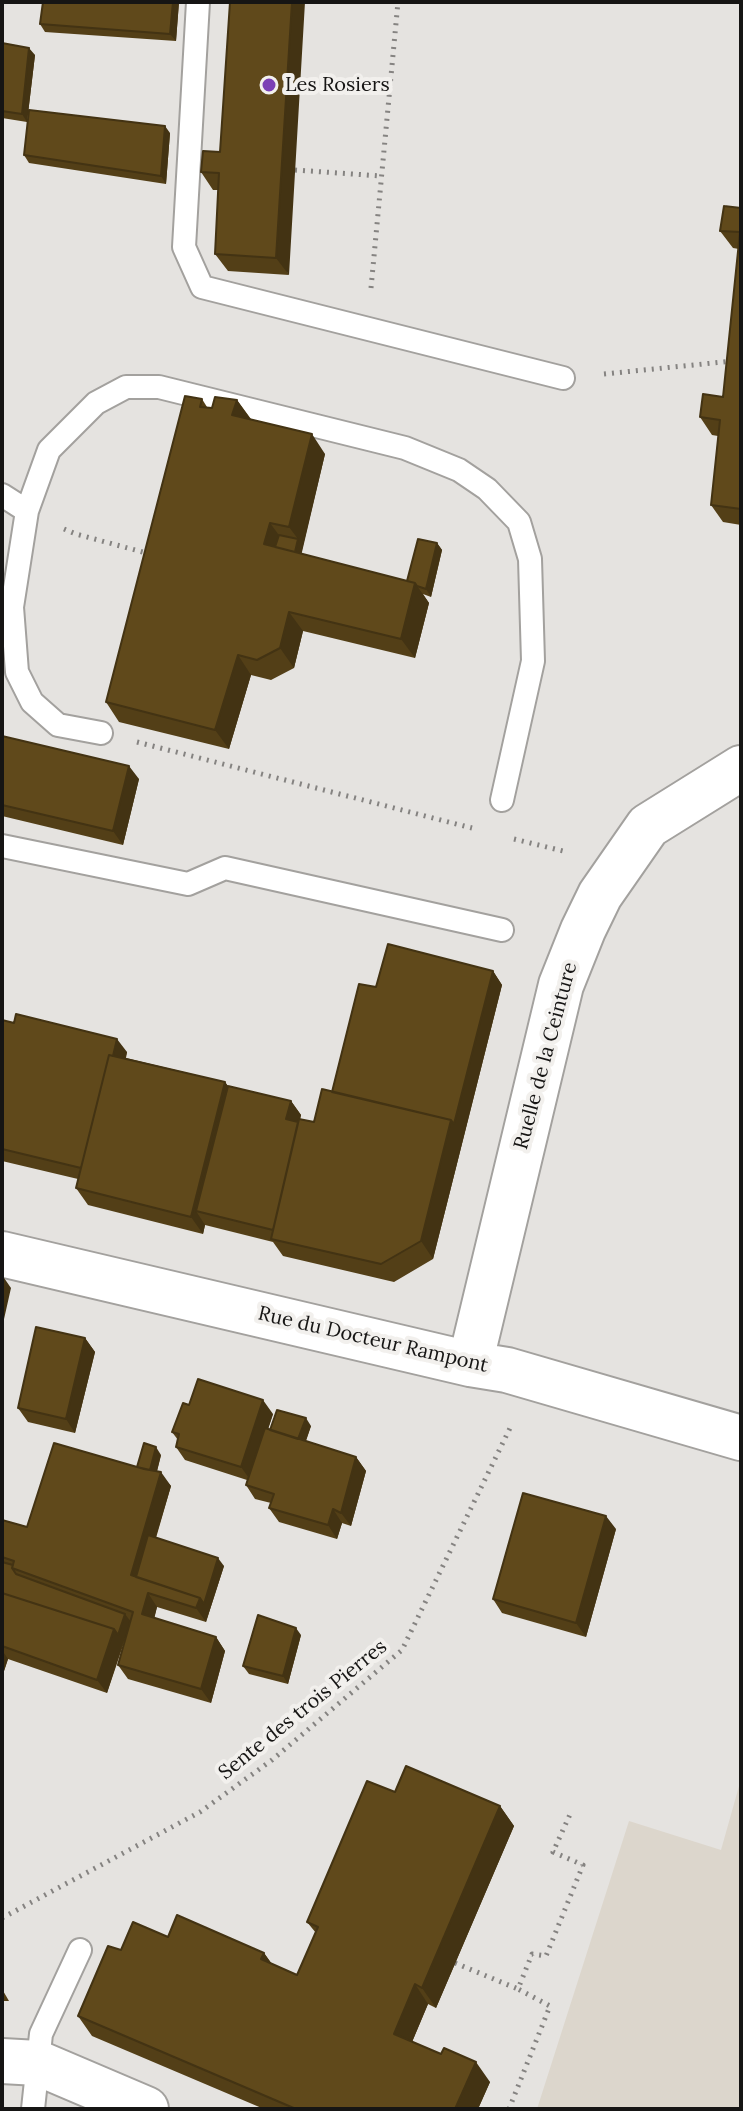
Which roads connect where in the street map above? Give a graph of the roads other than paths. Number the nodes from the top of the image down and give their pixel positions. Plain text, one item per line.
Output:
1 (198, 2) edge
2 (563, 378) road end
3 (2, 495) edge
4 (27, 511) junction
5 (101, 733) dead end
6 (741, 768) edge
7 (502, 800) road end
8 (2, 846) edge
9 (502, 930) dead end
10 (2, 1254) edge
11 (470, 1364) junction
12 (741, 1438) edge
13 (80, 1950) dead end
14 (20, 2062) edge
15 (33, 2109) edge
16 (146, 2109) edge

1 - 2 lane
3 - 4 lane
4 - 5 lane
4 - 7 lane
6 - 11 street, Ruelle de la Ceinture
8 - 9 lane
10 - 11 street, Rue du Docteur Rampont
11 - 12 street, Rue du Docteur Rampont
13 - 14 lane
14 - 15 lane
14 - 16 street

